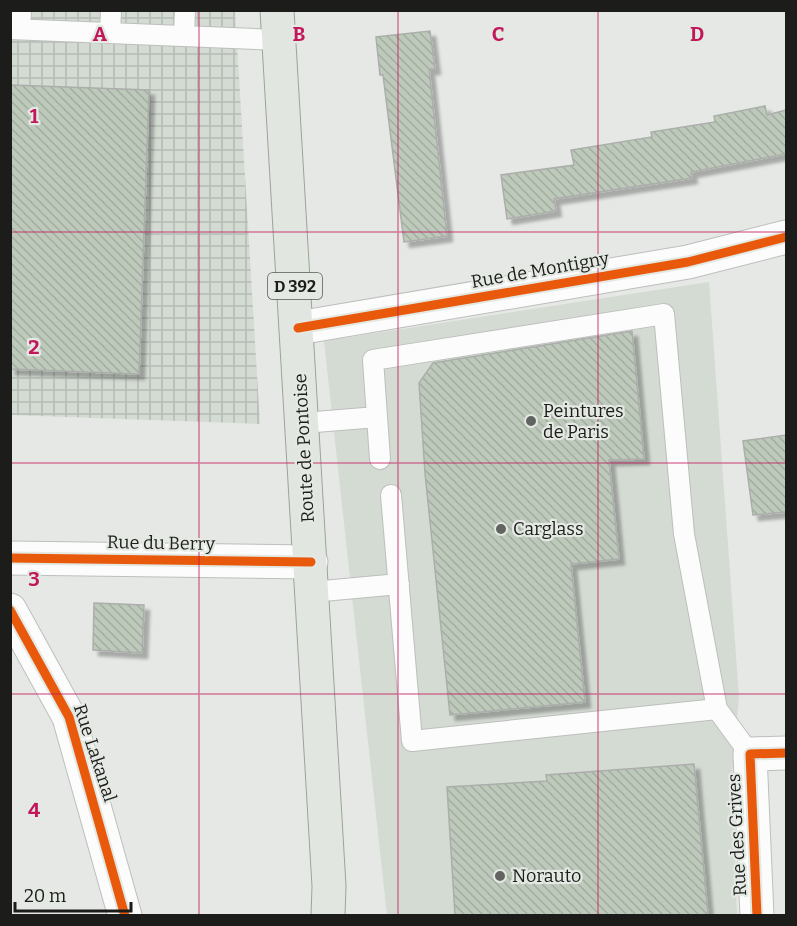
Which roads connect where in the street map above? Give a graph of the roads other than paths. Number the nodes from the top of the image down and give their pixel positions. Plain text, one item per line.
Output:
1 (111, 10) edge
2 (185, 10) edge
3 (17, 23) edge
4 (278, 25) edge
5 (110, 33) junction
6 (184, 36) junction
7 (786, 237) edge
8 (298, 328) junction
9 (378, 417) junction
10 (303, 423) junction
11 (380, 459) dead end
12 (391, 495) dead end
13 (10, 558) edge
14 (311, 577) junction
15 (399, 584) junction
16 (10, 610) edge
17 (717, 709) junction
18 (786, 753) edge
19 (750, 754) junction
20 (331, 906) edge
21 (125, 915) edge
22 (757, 915) edge

1 - 5 lane
2 - 6 lane
3 - 5 lane
4 - 6 lane
4 - 8 main road, Route de Pontoise / D 392
5 - 6 lane
7 - 8 street, Rue de Montigny
8 - 10 main road, Route de Pontoise / D 392
9 - 10 lane
9 - 11 lane
9 - 17 lane
10 - 14 main road, Route de Pontoise / D 392
12 - 15 lane
13 - 14 street, Rue du Berry
14 - 15 lane
14 - 20 main road, Route de Pontoise / D 392
15 - 17 lane
16 - 21 street, Rue Lakanal
17 - 19 lane
18 - 19 street, Rue des Grives
19 - 22 street, Rue des Grives

